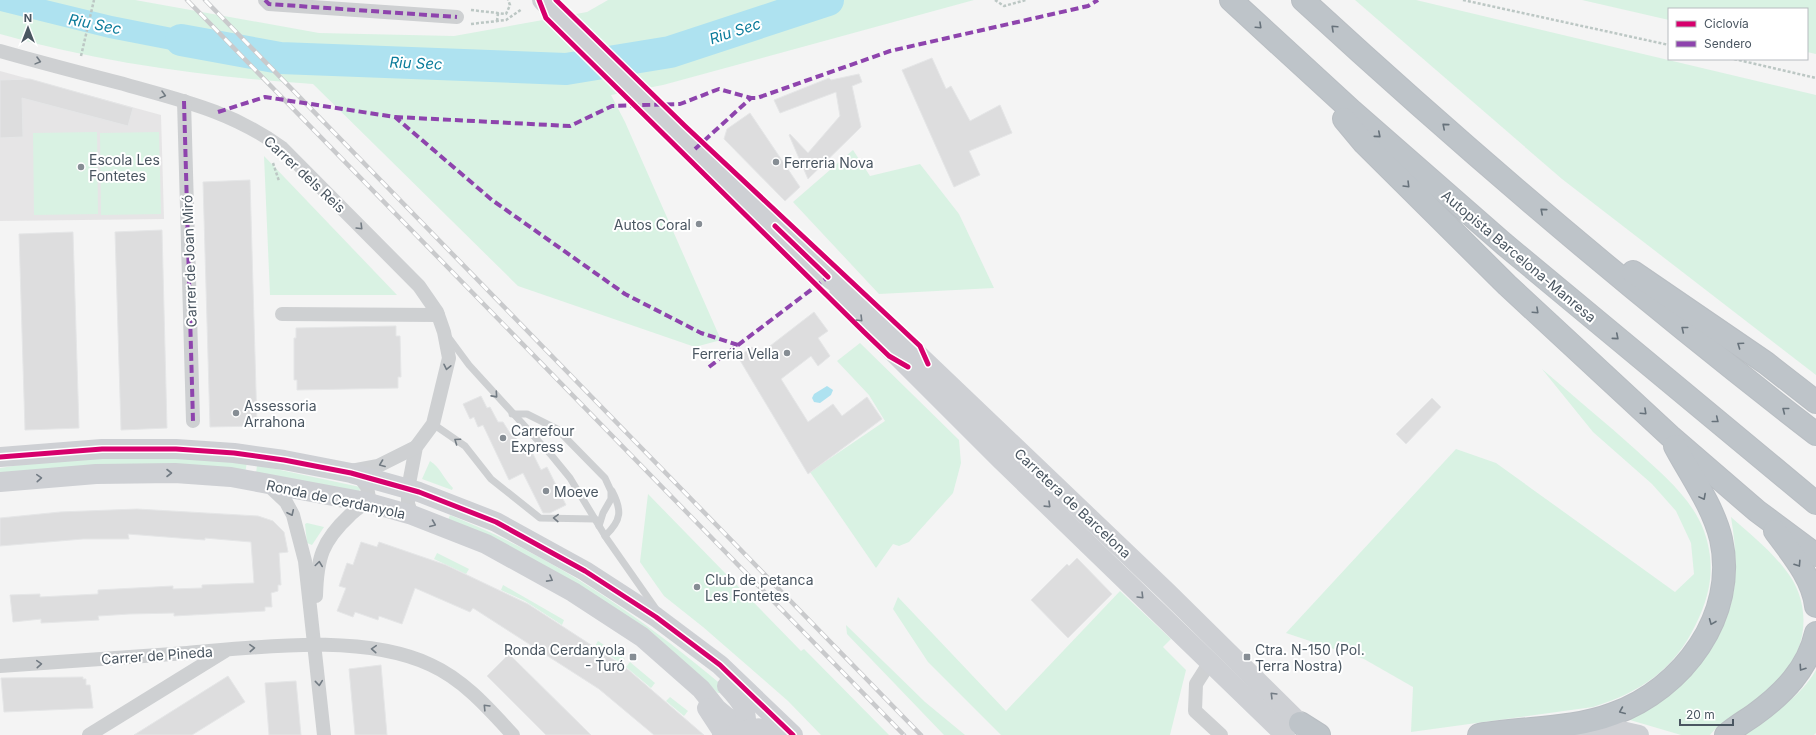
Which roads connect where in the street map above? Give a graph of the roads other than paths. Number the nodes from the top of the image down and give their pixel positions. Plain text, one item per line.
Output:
1 (265, 0) edge
2 (1231, 0) edge
3 (1303, 0) edge
4 (543, 1) edge
5 (461, 17) road end
6 (0, 51) edge
7 (1287, 52) junction
8 (184, 101) junction
9 (1572, 237) junction
10 (828, 277) junction
11 (282, 314) dead end
12 (438, 315) junction
13 (444, 332) junction
14 (1766, 363) junction
15 (951, 386) junction
16 (1816, 394) edge
17 (1816, 402) edge
18 (512, 414) junction
19 (193, 421) dead end
20 (433, 424) junction
21 (1816, 434) edge
22 (1670, 436) junction
23 (416, 447) junction
24 (0, 457) edge
25 (1000, 459) junction
26 (353, 474) junction
27 (0, 482) edge
28 (267, 484) junction
29 (408, 489) junction
30 (611, 491) junction
31 (1062, 492) junction
32 (366, 502) junction
33 (1816, 503) edge
34 (1757, 511) junction
35 (412, 515) junction
36 (595, 519) junction
37 (599, 526) junction
38 (605, 536) junction
39 (1816, 555) edge
40 (1167, 592) junction
41 (1816, 606) edge
42 (647, 612) junction
43 (1179, 616) dead end
44 (675, 632) junction
45 (1816, 633) edge
46 (1202, 642) dead end
47 (315, 644) junction
48 (228, 649) junction
49 (1210, 662) junction
50 (0, 666) edge
51 (1547, 727) junction
52 (1299, 731) edge
53 (740, 733) edge
54 (89, 735) edge
55 (324, 735) edge
56 (513, 735) edge
57 (776, 735) edge
58 (793, 735) edge
59 (1221, 735) edge
60 (1319, 735) edge
61 (1479, 735) edge
62 (1639, 735) edge
63 (1726, 735) edge

1 - 5 street
2 -> 7 highway, Autopista Barcelona-Manresa
9 -> 3 highway
4 - 10 main road, Carretera de Barcelona
6 -> 8 street, Carrer dels Reis
7 -> 22 highway
7 -> 33 highway, Autopista Barcelona-Manresa
8 -> 12 street, Carrer dels Reis
8 - 19 street, Carrer de Joan Miró
14 -> 9 highway
21 -> 9 highway
10 - 15 main road, Carretera de Barcelona
10 -> 25 main road, Carretera de Barcelona
11 - 12 street
12 - 13 street, Carrer dels Reis
13 -> 18 lane
13 -> 20 street, Carrer dels Reis
14 - 16 highway
14 - 17 highway
15 - 25 main road
15 - 31 main road, Carretera de Barcelona
18 - 30 lane
18 - 36 lane
20 - 23 street, Carrer dels Reis
36 -> 20 lane
22 - 34 highway
22 -> 51 highway
23 -> 26 street, Carrer dels Reis
23 - 29 street, Carrer dels Reis
24 - 26 main road, Ronda de Cerdanyola
25 - 31 main road
25 -> 49 main road, Carretera de Barcelona
26 - 29 main road, Ronda de Cerdanyola
26 - 32 street
27 -> 28 main road, Ronda de Cerdanyola
28 - 32 main road, Ronda de Cerdanyola
28 -> 47 street
29 - 35 street, Carrer dels Reis
29 - 42 main road, Ronda de Cerdanyola
30 - 37 lane
30 - 38 lane
31 - 40 main road, Carretera de Barcelona
32 - 35 main road, Ronda de Cerdanyola
47 -> 32 street
34 - 39 highway
34 -> 41 highway
35 -> 53 main road, Ronda de Cerdanyola
36 - 37 lane
37 - 38 lane
38 - 44 lane
40 - 43 lane
52 -> 40 main road, Carretera de Barcelona
42 - 44 main road, Ronda de Cerdanyola
42 - 53 main road, Ronda de Cerdanyola
44 - 58 main road, Ronda de Cerdanyola
45 -> 63 highway
46 - 49 lane
48 -> 47 street, Carrer de Pineda
47 -> 55 street
56 -> 47 street, Carrer de Pineda
50 -> 48 street, Carrer de Pineda
48 - 54 street
49 - 52 main road, Carretera de Barcelona
49 - 59 street
51 - 61 highway
51 - 62 main road
52 - 60 highway
53 - 57 main road

